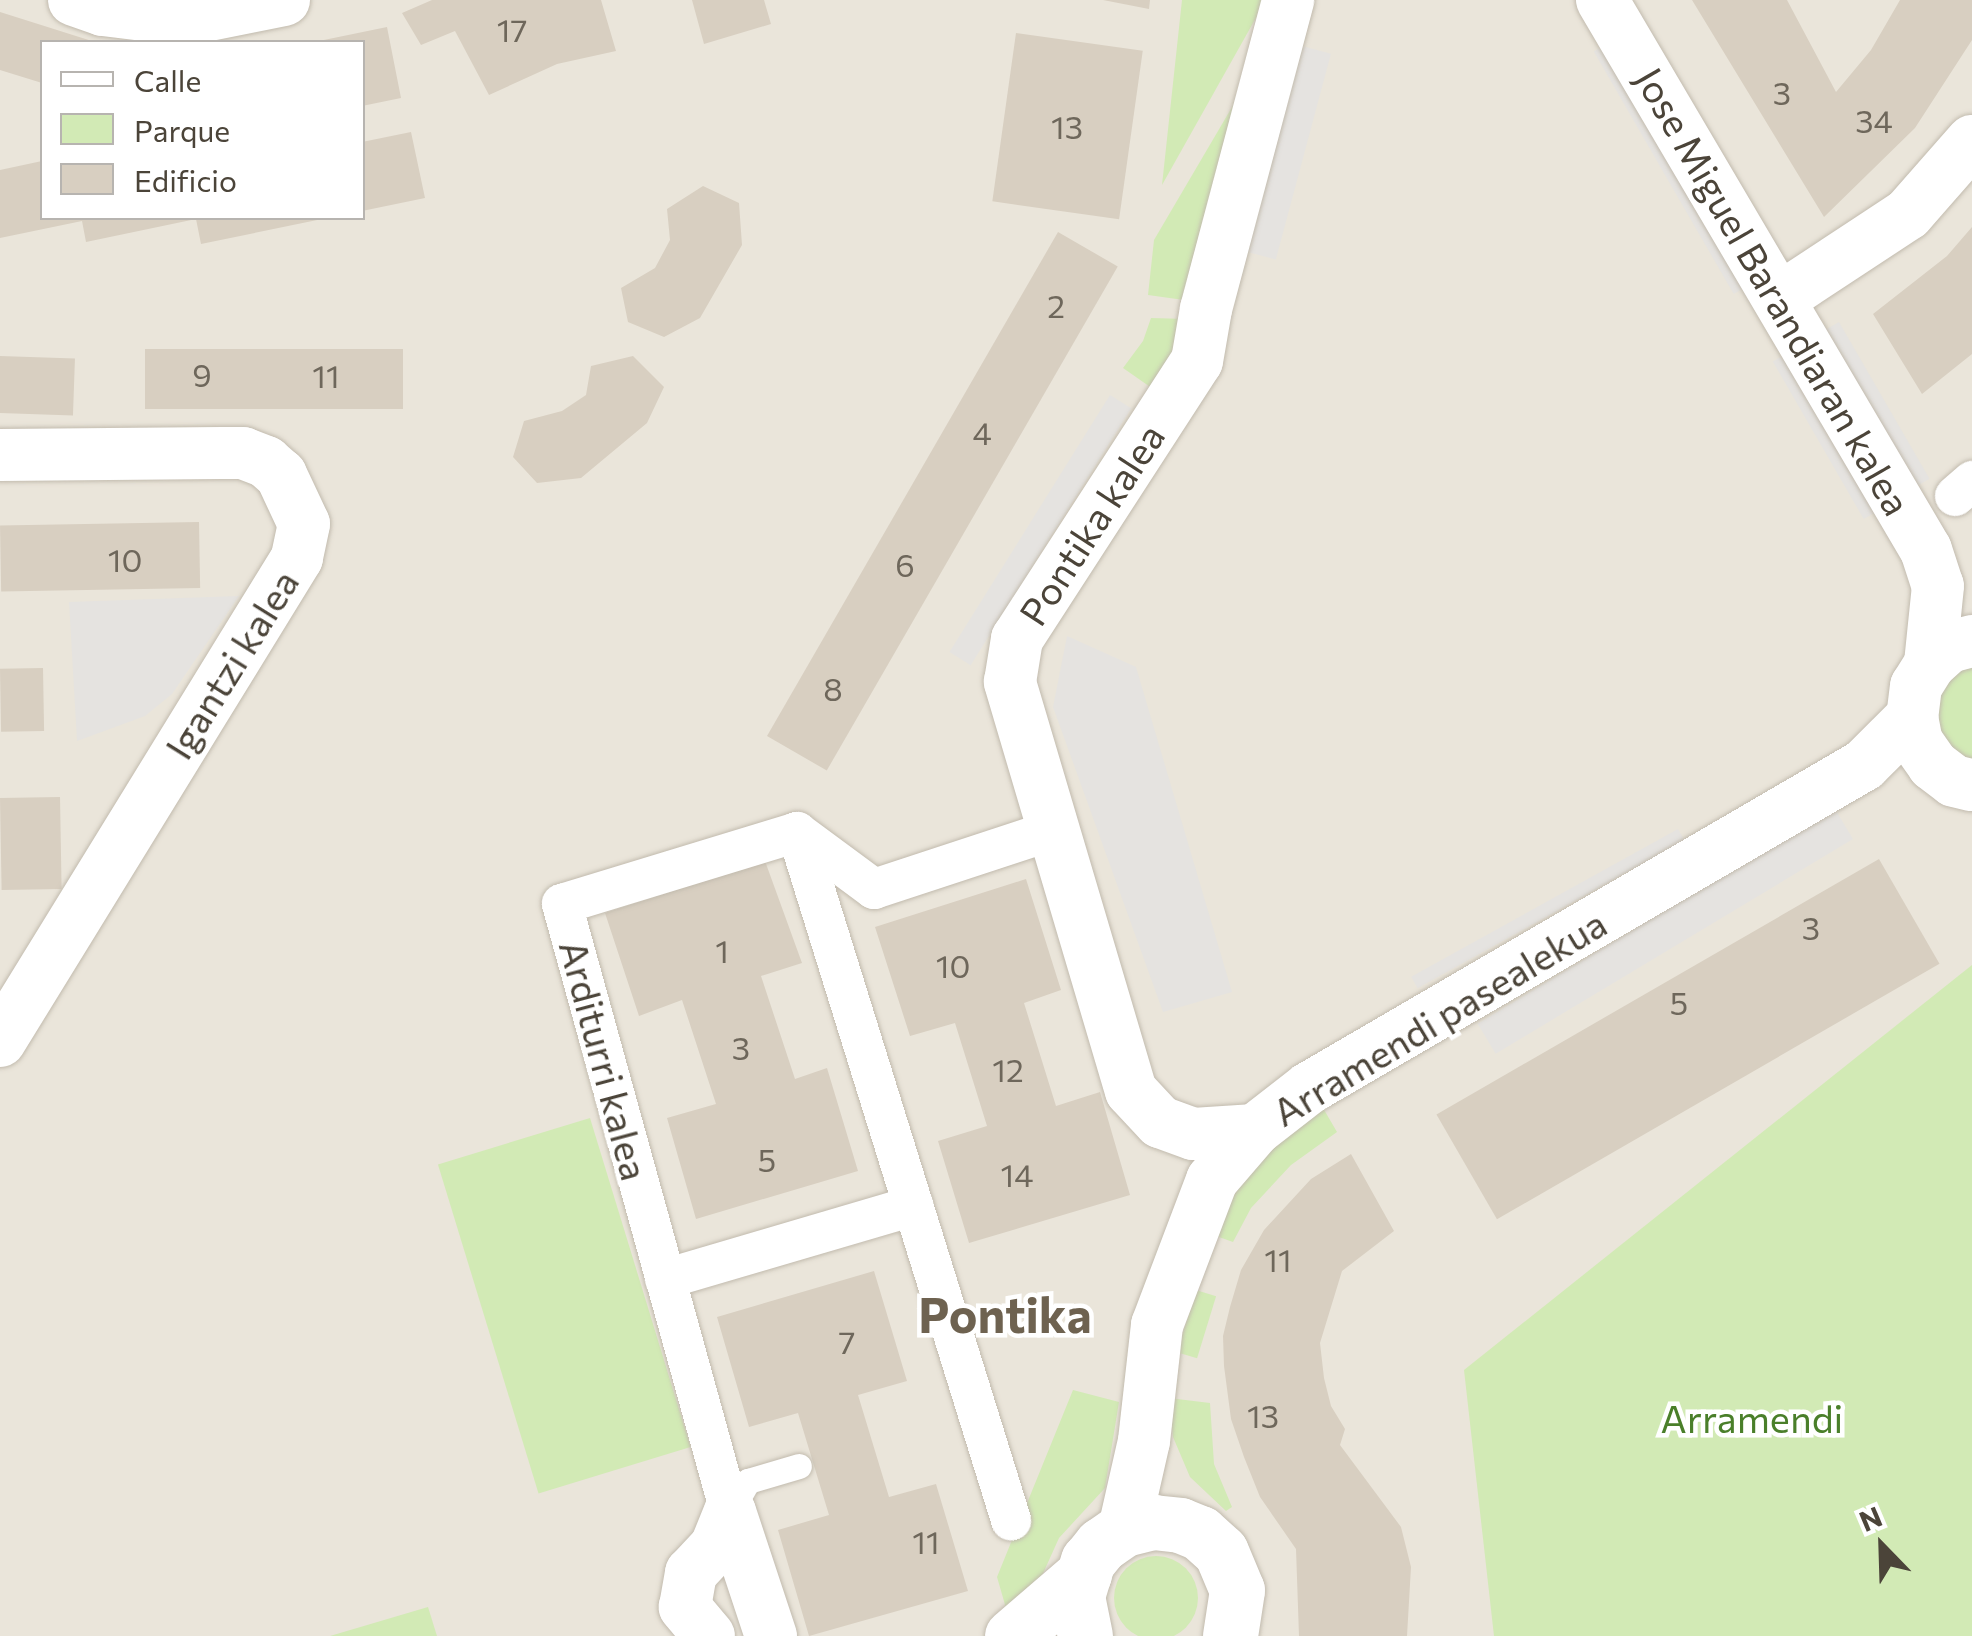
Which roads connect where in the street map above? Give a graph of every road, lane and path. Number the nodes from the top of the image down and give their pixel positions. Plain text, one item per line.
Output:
1 (74, 0) edge
2 (284, 0) edge
3 (1288, 0) edge
4 (1602, 0) edge
5 (1972, 140) edge
6 (1779, 299) junction
7 (0, 455) edge
8 (1955, 604) edge
9 (1951, 652) edge
10 (1912, 717) junction
11 (1864, 766) junction
12 (1952, 775) edge
13 (1054, 830) junction
14 (796, 832) junction
15 (0, 1042) edge
16 (1255, 1130) junction
17 (914, 1206) junction
18 (666, 1279) junction
19 (1144, 1441) junction
20 (798, 1466) dead end
21 (730, 1512) junction
22 (1011, 1520) dead end
23 (1124, 1529) junction
24 (1200, 1533) junction
25 (1084, 1574) junction
26 (770, 1633) edge
27 (712, 1636) edge
28 (1012, 1636) edge
29 (1085, 1636) edge
30 (1230, 1636) edge

1 - 2 street
3 - 13 street, Pontika kalea
4 - 6 street, Jose Miguel Barandiaran kalea
5 - 6 street
6 - 8 street, Jose Miguel Barandiaran kalea
7 - 15 street, Igantzi kalea
8 - 9 street
9 - 10 street
10 - 11 street, Arramendi pasealekua
10 - 12 street
11 - 12 street
11 - 16 street, Arramendi pasealekua
13 - 14 street
13 - 16 street, Pontika kalea
14 - 17 street
14 - 18 street, Arditurri kalea
16 - 19 street, Arramendi pasealekua
17 - 18 street
17 - 22 street
18 - 21 street, Arditurri kalea
19 - 23 street, Arramendi pasealekua
19 - 24 street
20 - 21 lane
21 - 26 street, Arditurri kalea
21 - 27 street, Arditurri kalea
23 - 24 street
23 - 25 street
24 - 30 street
25 - 28 street
25 - 29 street
26 - 27 street, Arditurri kalea

